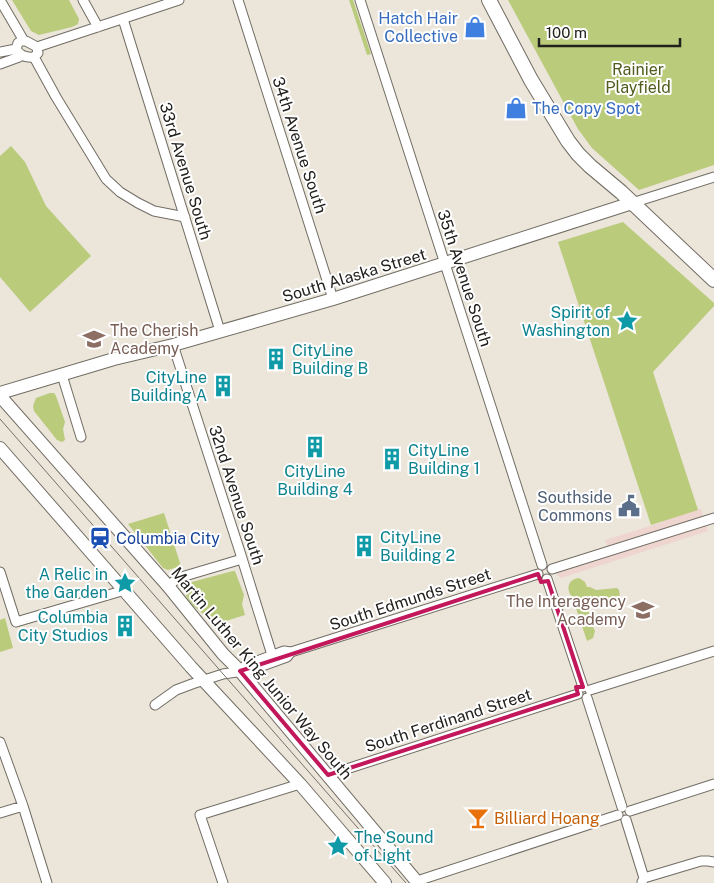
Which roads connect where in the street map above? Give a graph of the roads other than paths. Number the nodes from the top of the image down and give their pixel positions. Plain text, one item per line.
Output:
1 (0, 0) edge
2 (83, 0) edge
3 (179, 0) edge
4 (238, 0) edge
5 (360, 0) edge
6 (488, 0) edge
7 (124, 19) junction
8 (98, 27) junction
9 (24, 41) junction
10 (37, 48) junction
11 (0, 52) edge
12 (19, 52) junction
13 (34, 58) junction
14 (0, 64) edge
15 (714, 177) edge
16 (632, 203) junction
17 (185, 217) junction
18 (445, 264) junction
19 (714, 280) edge
20 (333, 299) junction
21 (220, 331) junction
22 (173, 345) junction
23 (62, 375) junction
24 (0, 395) edge
25 (82, 437) dead end
26 (0, 448) edge
27 (714, 518) edge
28 (242, 559) junction
29 (542, 565) junction
30 (552, 569) junction
31 (0, 572) edge
32 (538, 574) junction
33 (547, 578) junction
34 (168, 586) junction
35 (125, 590) junction
36 (714, 651) edge
37 (291, 652) junction
38 (272, 655) junction
39 (240, 671) junction
40 (204, 680) junction
41 (584, 692) junction
42 (155, 705) dead end
43 (0, 742) edge
44 (328, 775) junction
45 (300, 784) junction
46 (714, 784) edge
47 (23, 806) junction
48 (0, 812) edge
49 (624, 813) junction
50 (714, 862) edge
51 (643, 880) edge
52 (417, 882) edge
53 (47, 883) edge
54 (223, 883) edge
55 (385, 883) edge

1 - 9 street
2 - 8 street
3 - 7 street
4 - 20 street, 34th Avenue South
5 - 18 street, 35th Avenue South
6 - 16 main road
7 - 8 street
7 - 17 street, 33rd Avenue South
8 - 10 street
9 - 10 street
9 - 12 street
10 - 13 street
11 - 12 street
12 - 13 street
12 - 14 street
13 - 17 street
15 - 16 street, South Alaska Street
16 - 18 main road, South Alaska Street
16 - 19 main road
17 - 21 street, 33rd Avenue South
18 - 20 main road, South Alaska Street
18 - 29 street, 35th Avenue South
20 - 21 main road, South Alaska Street
21 - 22 main road, South Alaska Street
22 - 23 main road, South Alaska Street
22 - 28 street, 32nd Avenue South
23 - 24 main road, South Alaska Street
23 - 25 street
24 - 34 main road, Martin Luther King Junior Way South
26 - 35 main road
27 - 30 street
28 - 34 street
28 - 38 street, 32nd Avenue South
29 - 30 street
29 - 32 street
30 - 33 street
31 - 35 street
32 - 33 street
32 - 37 street, South Edmunds Street
33 - 41 street
34 - 39 main road, Martin Luther King Junior Way South
35 - 40 main road
36 - 41 street, South Ferdinand Street
37 - 38 street, South Edmunds Street
37 - 39 street, South Edmunds Street
38 - 39 street, South Edmunds Street
39 - 40 street, South Edmunds Street
39 - 44 main road, Martin Luther King Junior Way South
40 - 42 street, South Edmunds Street
40 - 45 main road
41 - 44 street, South Ferdinand Street
41 - 49 street
43 - 47 street
44 - 52 main road, Martin Luther King Junior Way South
45 - 54 street
45 - 55 main road
46 - 49 street
47 - 48 street
47 - 53 street
49 - 51 street
49 - 52 street
50 - 51 street

